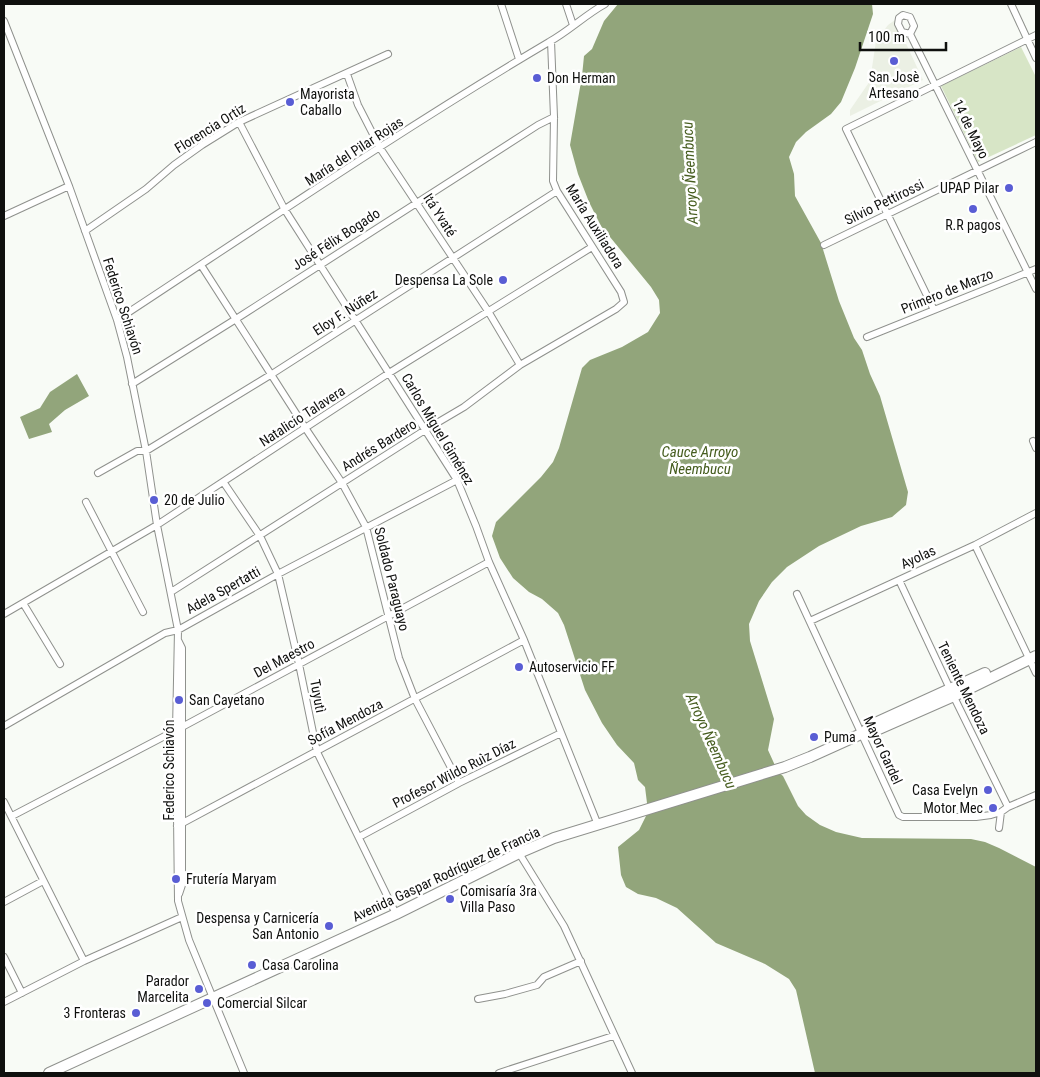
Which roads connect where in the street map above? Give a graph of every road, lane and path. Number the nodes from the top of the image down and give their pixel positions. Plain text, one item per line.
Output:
1 (501, 4) edge
2 (566, 4) edge
3 (605, 4) edge
4 (1011, 4) edge
5 (4, 22) edge
6 (573, 25) junction
7 (910, 34) dead end
8 (1036, 36) edge
9 (1027, 40) junction
10 (551, 41) junction
11 (388, 54) dead end
12 (1036, 58) edge
13 (519, 59) junction
14 (347, 74) junction
15 (936, 85) junction
16 (554, 117) junction
17 (239, 122) junction
18 (1036, 142) edge
19 (380, 148) junction
20 (978, 170) junction
21 (69, 186) junction
22 (556, 191) junction
23 (416, 202) junction
24 (285, 210) junction
25 (886, 214) junction
26 (4, 216) edge
27 (85, 231) junction
28 (824, 245) dead end
29 (592, 247) junction
30 (453, 258) junction
31 (200, 265) junction
32 (319, 265) junction
33 (1036, 269) edge
34 (1028, 272) junction
35 (1036, 289) edge
36 (624, 302) joint
37 (934, 310) junction
38 (488, 311) junction
39 (117, 320) junction
40 (236, 320) junction
41 (355, 320) junction
42 (867, 337) dead end
43 (520, 365) junction
44 (272, 374) junction
45 (390, 374) junction
46 (132, 384) junction
47 (306, 429) junction
48 (425, 430) junction
49 (1033, 441) dead end
50 (1036, 448) edge
51 (146, 451) junction
52 (98, 473) dead end
53 (456, 480) junction
54 (224, 483) junction
55 (342, 483) junction
56 (86, 502) dead end
57 (1036, 513) edge
58 (157, 525) junction
59 (366, 526) junction
60 (260, 536) junction
61 (975, 544) junction
62 (112, 552) junction
63 (488, 562) junction
64 (278, 574) junction
65 (900, 580) junction
66 (171, 592) junction
67 (797, 594) dead end
68 (23, 603) junction
69 (143, 612) dead end
70 (4, 614) edge
71 (388, 617) junction
72 (810, 621) junction
73 (178, 630) junction
74 (524, 640) junction
75 (1032, 654) edge
76 (60, 664) dead end
77 (299, 664) junction
78 (1036, 673) edge
79 (952, 692) junction
80 (415, 699) junction
81 (4, 726) edge
82 (179, 729) junction
83 (560, 733) junction
84 (861, 734) junction
85 (317, 752) junction
86 (459, 783) junction
87 (1036, 796) edge
88 (4, 802) edge
89 (1008, 806) junction
90 (1001, 812) junction
91 (12, 816) junction
92 (179, 824) junction
93 (598, 825) junction
94 (999, 828) dead end
95 (359, 837) junction
96 (519, 853) junction
97 (44, 882) junction
98 (4, 902) edge
99 (396, 914) junction
100 (182, 917) junction
101 (4, 957) edge
102 (84, 961) junction
103 (581, 961) junction
104 (22, 993) junction
105 (213, 998) junction
106 (478, 999) dead end
107 (4, 1002) edge
108 (613, 1036) junction
109 (49, 1073) edge
110 (244, 1073) edge
111 (499, 1073) edge
112 (632, 1073) edge

1 - 13 street
2 - 6 street
3 - 6 street, María del Pilar Rojas
4 - 9 street
5 - 21 street, Federico Schiavón
6 - 10 street, María del Pilar Rojas
7 - 15 street, 14 de Mayo
8 - 9 street
9 - 12 street
9 - 15 street
10 - 13 street, María del Pilar Rojas
10 - 16 street, María Auxiliadora
11 - 14 street, Florencia Ortiz
13 - 19 street, María del Pilar Rojas
14 - 17 street, Florencia Ortiz
14 - 19 street, Itá Yvaté
15 - 20 street, 14 de Mayo
15 - 25 street
16 - 22 street, María Auxiliadora
16 - 23 street, José Félix Bogado
17 - 24 street, Carlos Miguel Giménez
17 - 27 street, Florencia Ortiz
18 - 20 street, Silvio Pettirossi
19 - 23 street, Itá Yvaté
19 - 24 street, María del Pilar Rojas
20 - 25 street, Silvio Pettirossi
20 - 34 street, 14 de Mayo
21 - 26 street
21 - 27 street, Federico Schiavón
22 - 29 street, María Auxiliadora
22 - 30 street, Eloy F. Núñez
23 - 30 street, Itá Yvaté
23 - 32 street, José Félix Bogado
24 - 31 street, María del Pilar Rojas
24 - 32 street, Carlos Miguel Giménez
25 - 28 street, Silvio Pettirossi
25 - 37 street
27 - 39 street, Federico Schiavón
29 - 36 street, María Auxiliadora
29 - 38 street, Natalicio Talavera
30 - 38 street, Itá Yvaté
30 - 41 street, Eloy F. Núñez
31 - 39 street, María del Pilar Rojas
31 - 40 street, Soldado Paraguayo
32 - 40 street, José Félix Bogado
32 - 41 street, Carlos Miguel Giménez
33 - 34 street, Primero de Marzo
34 - 35 street, 14 de Mayo
34 - 37 street, Primero de Marzo
36 - 43 street, Andrés Bardero
37 - 42 street, Primero de Marzo
38 - 43 street, Itá Yvaté
38 - 45 street, Natalicio Talavera
39 - 46 street, Federico Schiavón
40 - 44 street, Soldado Paraguayo
40 - 46 street, José Félix Bogado
41 - 44 street, Eloy F. Núñez
41 - 45 street, Carlos Miguel Giménez
43 - 48 street, Andrés Bardero
44 - 47 street, Soldado Paraguayo
44 - 51 street, Eloy F. Núñez
45 - 47 street, Natalicio Talavera
45 - 48 street, Carlos Miguel Giménez
46 - 51 street, Federico Schiavón
47 - 54 street, Natalicio Talavera
47 - 55 street, Soldado Paraguayo
48 - 53 street, Carlos Miguel Giménez
48 - 55 street, Andrés Bardero
49 - 50 street
51 - 52 street, Eloy F. Núñez
51 - 58 street, Federico Schiavón
53 - 59 street, Adela Spertatti
53 - 63 street, Carlos Miguel Giménez
54 - 58 street, Natalicio Talavera
54 - 60 street, Tuyutì
55 - 59 street, Soldado Paraguayo
55 - 60 street, Andrés Bardero
56 - 62 street
57 - 61 street, Ayolas
58 - 62 street, Natalicio Talavera
58 - 66 street, Federico Schiavón
59 - 64 street, Adela Spertatti
59 - 71 street, Soldado Paraguayo
60 - 64 street, Tuyutì
60 - 66 street, Andrés Bardero
61 - 65 street, Ayolas
61 - 75 street
62 - 68 street, Natalicio Talavera
62 - 69 street
63 - 71 street, Del Maestro
63 - 74 street, Carlos Miguel Giménez
64 - 73 street, Adela Spertatti
64 - 77 street, Tuyutì
65 - 72 street, Ayolas
65 - 79 street, Teniente Mendoza
66 - 73 street, Federico Schiavón
67 - 72 street, Mayor Gardel
68 - 70 street, Natalicio Talavera
68 - 76 street
71 - 77 street, Del Maestro
71 - 80 street, Soldado Paraguayo
72 - 84 street, Mayor Gardel
73 - 81 street, Adela Spertatti
73 - 82 street, Federico Schiavón
74 - 80 street, Sofía Mendoza
74 - 83 street, Carlos Miguel Giménez
75 - 78 street
75 - 79 main road, Avenida Gaspar Rodríguez de Francia
77 - 82 street, Del Maestro
77 - 85 street, Tuyutì
79 - 84 main road, Avenida Gaspar Rodríguez de Francia
79 - 89 street, Teniente Mendoza
80 - 85 street, Sofía Mendoza
80 - 86 street, Soldado Paraguayo
82 - 91 street, Del Maestro
82 - 92 street, Federico Schiavón
83 - 86 street, Profesor Wildo Ruìz Díaz
83 - 93 street, Carlos Miguel Giménez
84 - 90 street, Mayor Gardel
84 - 93 main road, Avenida Gaspar Rodríguez de Francia
85 - 92 street, Sofía Mendoza
85 - 95 street, Tuyutì
86 - 95 street, Profesor Wildo Ruìz Díaz
87 - 89 street, Mayor Gardel
88 - 91 street
89 - 90 street, Mayor Gardel
90 - 94 street
91 - 97 street
92 - 100 street, Federico Schiavón
93 - 96 main road, Avenida Gaspar Rodríguez de Francia
95 - 99 street, Tuyutì
96 - 99 main road, Avenida Gaspar Rodríguez de Francia
96 - 103 street
97 - 98 street
97 - 102 street
99 - 105 main road, Avenida Gaspar Rodríguez de Francia
100 - 102 street
100 - 105 street, Federico Schiavón
101 - 104 street
102 - 104 street
103 - 106 street
103 - 108 street
104 - 107 street
105 - 109 main road, Avenida Gaspar Rodríguez de Francia
105 - 110 street, Federico Schiavón
108 - 111 street
108 - 112 street

